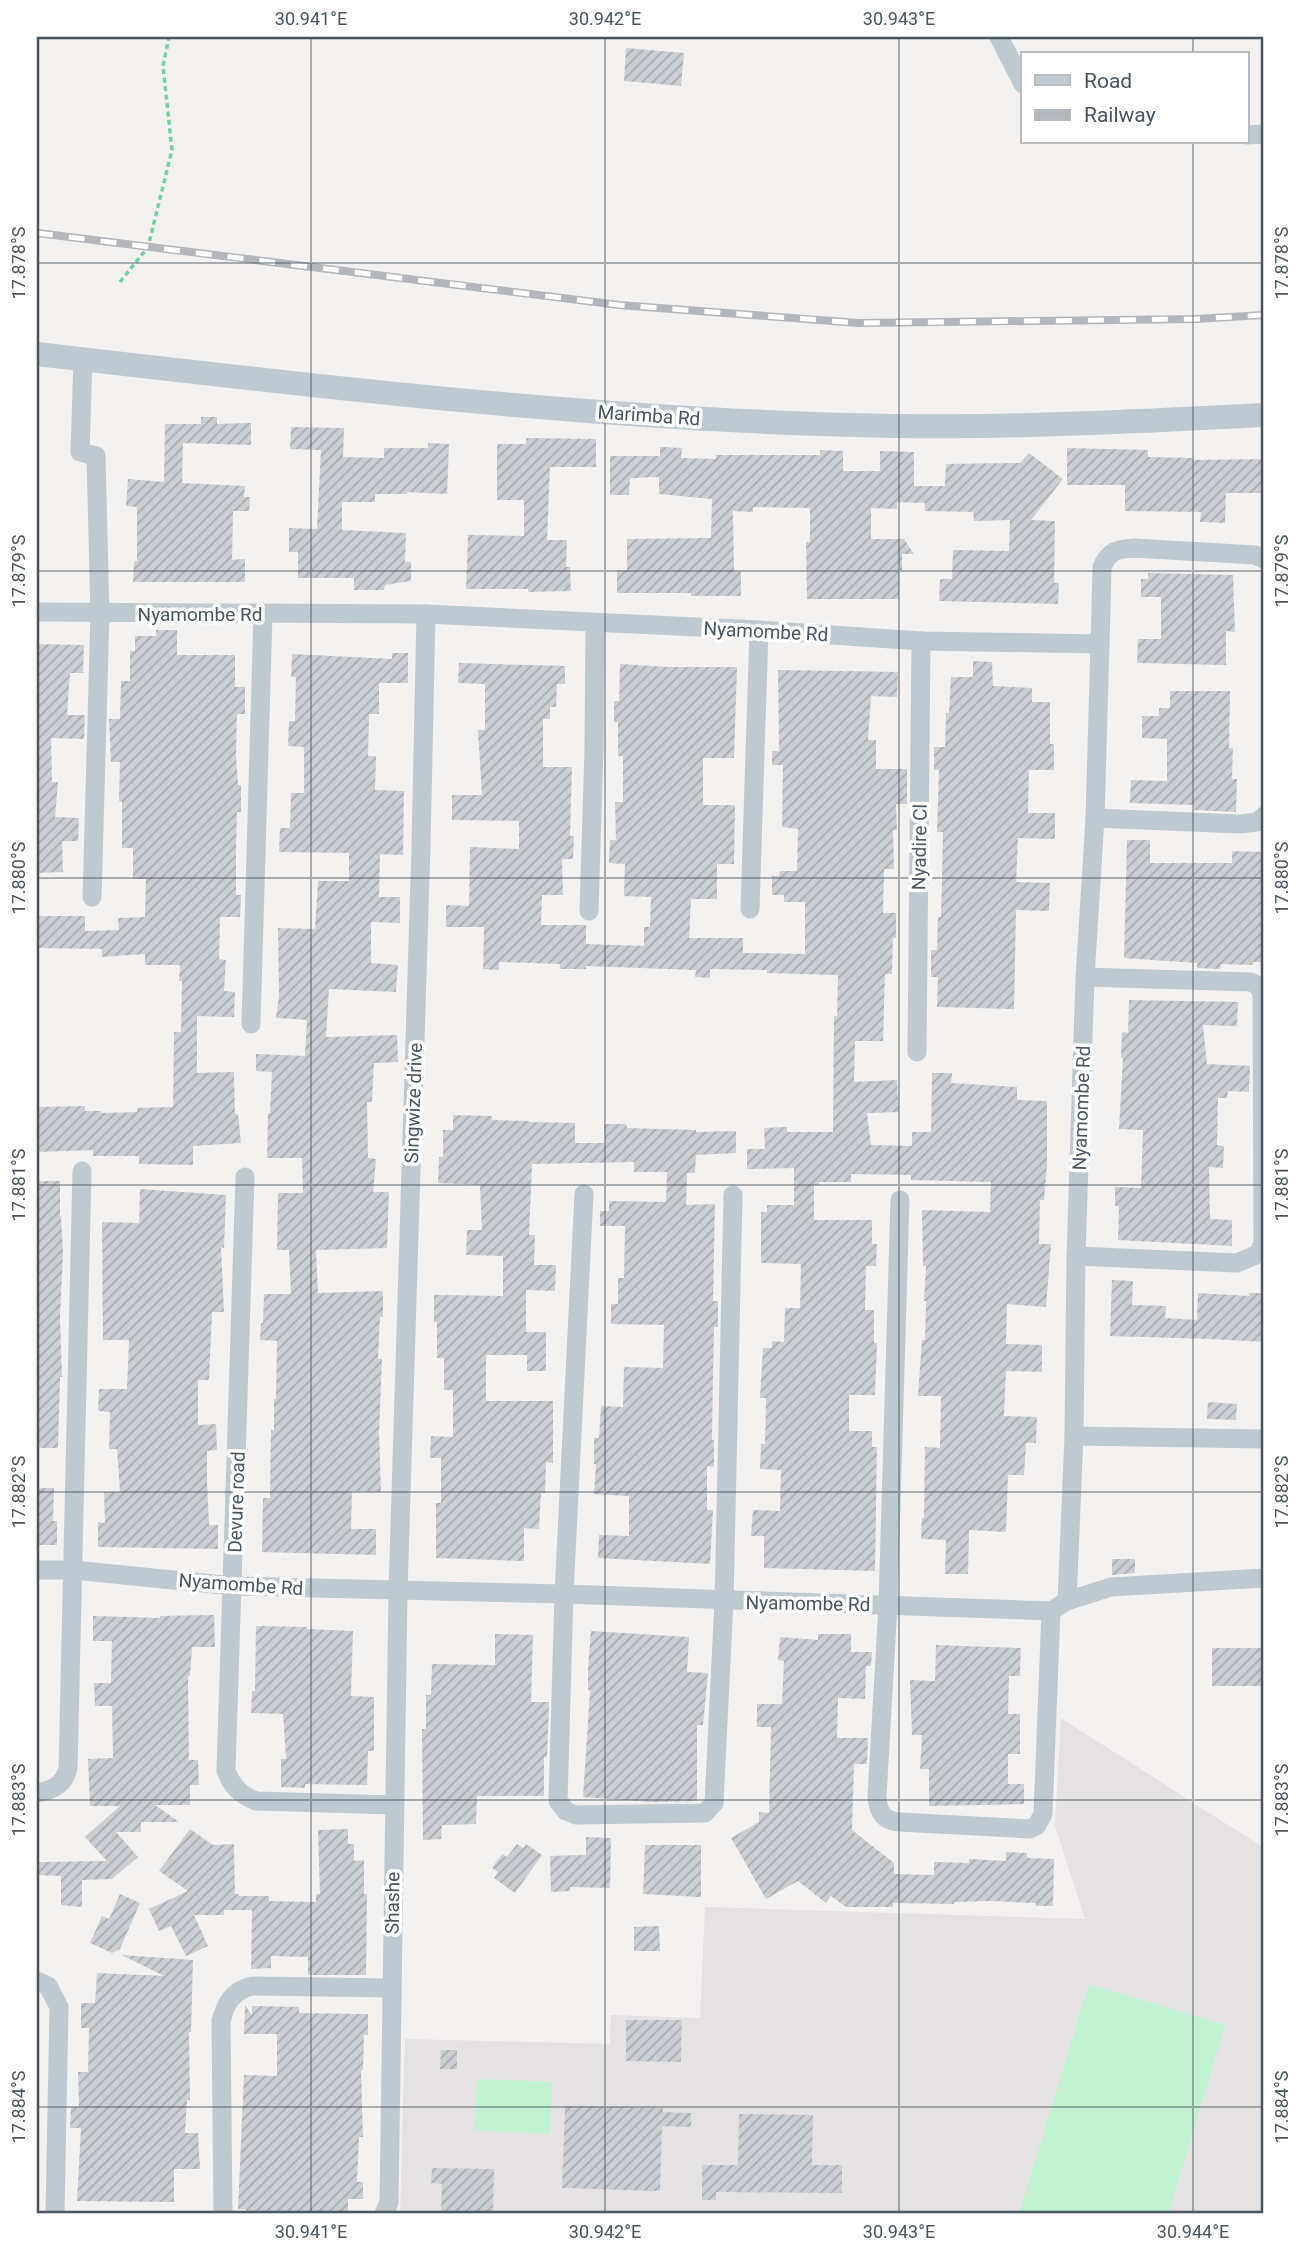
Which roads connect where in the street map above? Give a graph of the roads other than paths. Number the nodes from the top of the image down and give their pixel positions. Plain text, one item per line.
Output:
1 (999, 37) edge
2 (1021, 80) edge
3 (37, 354) edge
4 (83, 359) junction
5 (1264, 415) edge
6 (1264, 559) edge
7 (37, 612) edge
8 (100, 614) junction
9 (263, 614) junction
10 (426, 614) junction
11 (595, 623) junction
12 (759, 630) junction
13 (921, 641) junction
14 (1100, 644) junction
15 (1264, 816) edge
16 (1095, 818) junction
17 (92, 897) dead end
18 (750, 909) dead end
19 (589, 911) dead end
20 (1085, 976) junction
21 (251, 1024) dead end
22 (917, 1052) dead end
23 (82, 1171) dead end
24 (245, 1177) dead end
25 (584, 1194) dead end
26 (733, 1195) dead end
27 (900, 1200) dead end
28 (1076, 1256) junction
29 (1074, 1436) junction
30 (1264, 1439) edge
31 (37, 1570) edge
32 (74, 1570) junction
33 (1264, 1578) edge
34 (233, 1586) junction
35 (398, 1591) junction
36 (564, 1594) junction
37 (724, 1601) junction
38 (888, 1605) junction
39 (1059, 1606) junction
40 (37, 1793) edge
41 (393, 1805) junction
42 (37, 1981) edge
43 (391, 1988) junction
44 (55, 2214) edge
45 (223, 2214) edge
46 (384, 2214) edge

1 - 2 street
3 - 4 street, Marimba Rd
4 - 5 street, Marimba Rd
4 - 8 street
6 - 14 street
7 - 8 street, Nyamombe Rd
8 - 9 street, Nyamombe Rd
8 - 17 street
9 - 10 street, Nyamombe Rd
9 - 21 street
10 - 11 street, Nyamombe Rd
10 - 35 street, Singwize drive
11 - 12 street, Nyamombe Rd
11 - 19 street
12 - 13 street, Nyamombe Rd
12 - 18 street
13 - 14 street, Nyamombe Rd
13 - 22 street, Nyadire Cl
14 - 16 street, Nyamombe Rd
15 - 16 street
16 - 20 street, Nyamombe Rd
20 - 28 street, Nyamombe Rd
20 - 28 street
23 - 32 street
24 - 34 street, Devure road
25 - 36 street
26 - 37 street
27 - 38 street
28 - 29 street, Nyamombe Rd
29 - 30 street
29 - 39 street, Nyamombe Rd
31 - 32 street, Nyamombe Rd
32 - 34 street, Nyamombe Rd
32 - 40 street
33 - 39 street
34 - 35 street, Nyamombe Rd
34 - 41 street, Devure road
35 - 36 street, Nyamombe Rd
35 - 41 street, Shashe
36 - 37 street, Nyamombe Rd
36 - 37 street
37 - 38 street, Nyamombe Rd
38 - 39 street, Nyamombe Rd
38 - 39 street
41 - 43 street, Shashe
42 - 44 street
43 - 45 street
43 - 46 street, Shashe

